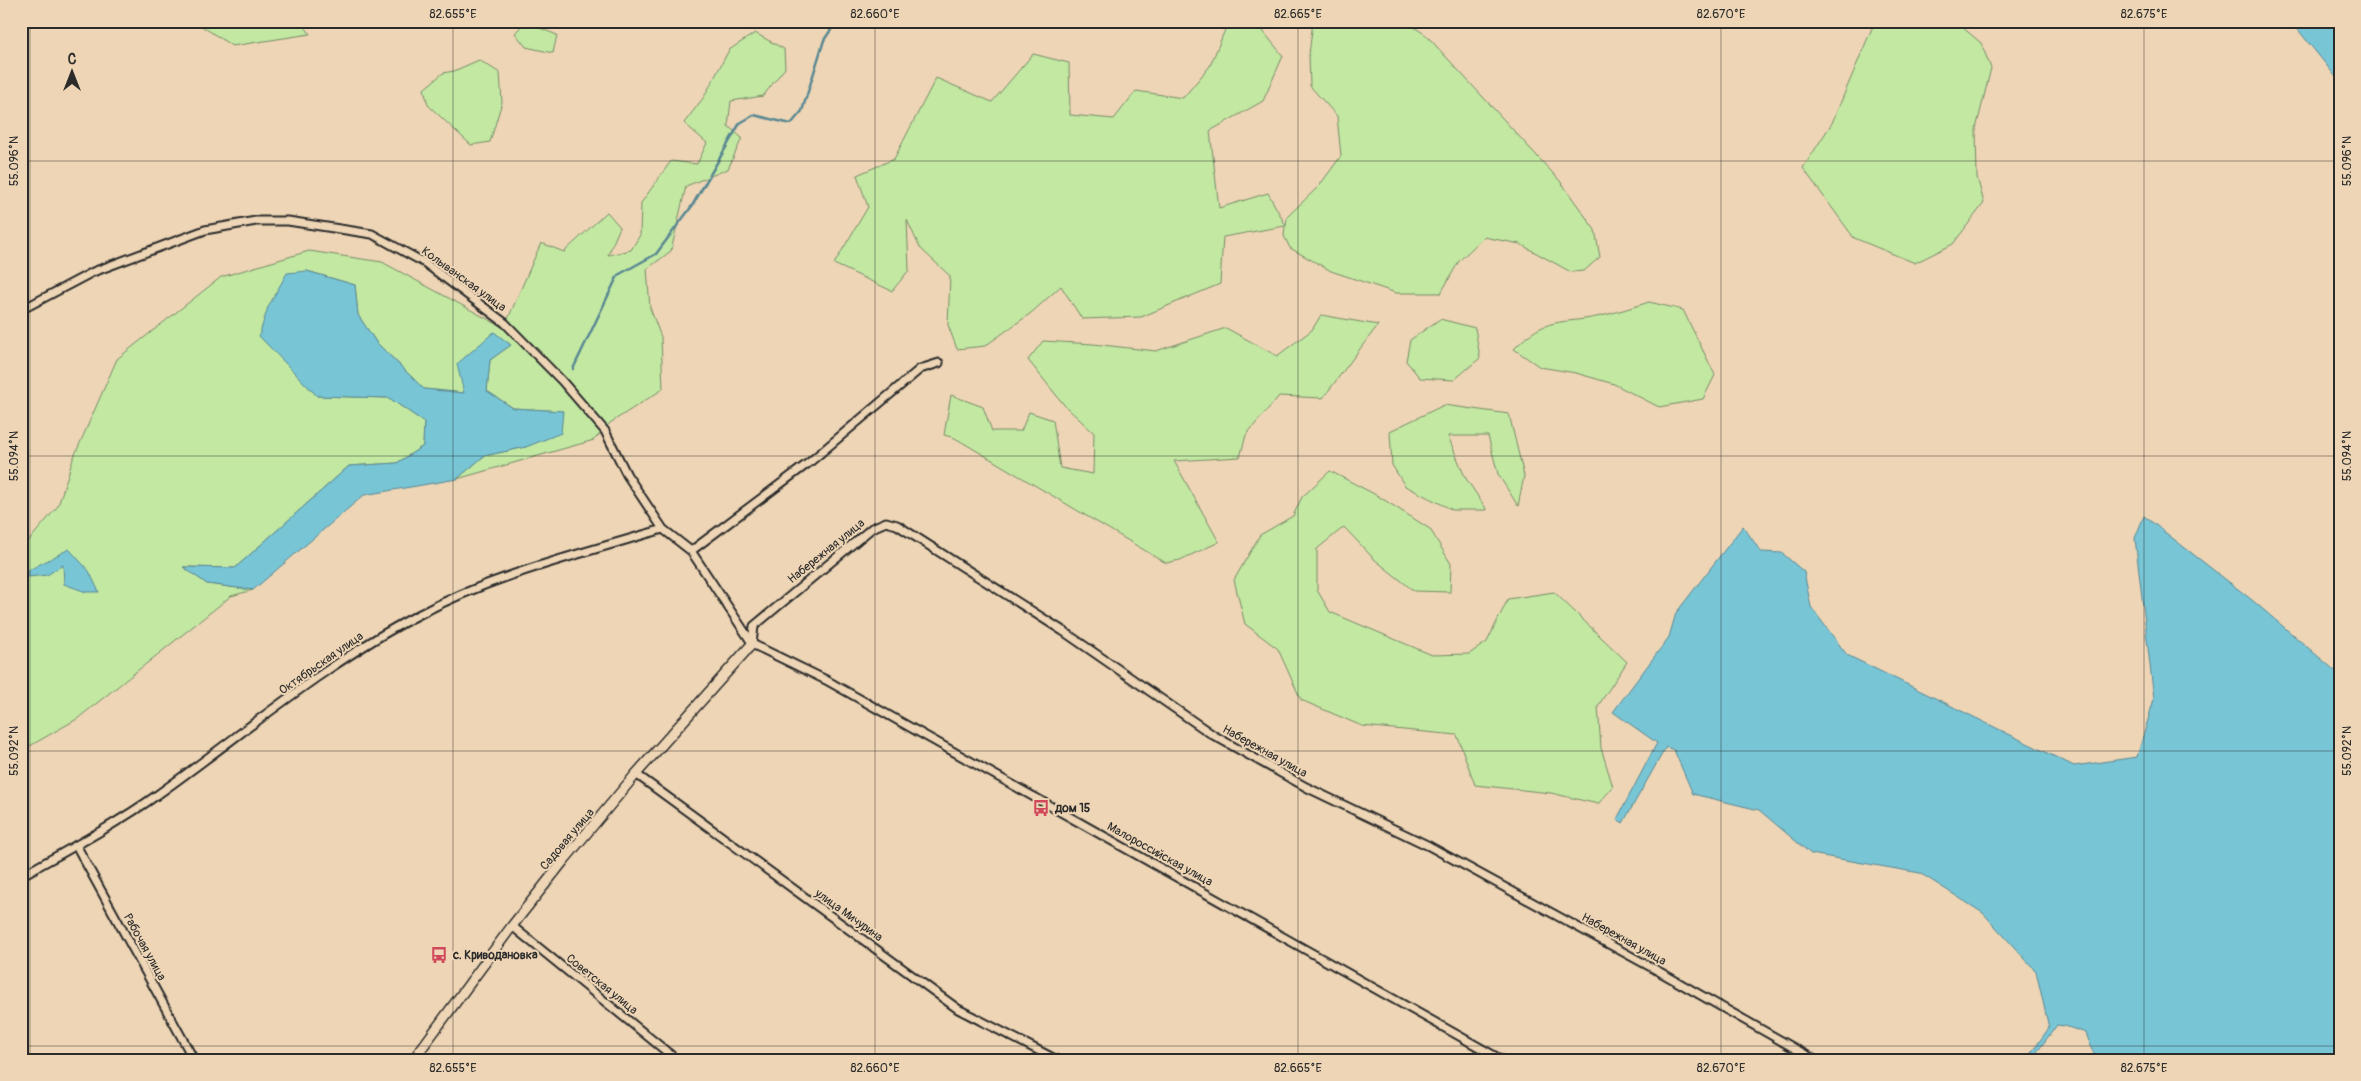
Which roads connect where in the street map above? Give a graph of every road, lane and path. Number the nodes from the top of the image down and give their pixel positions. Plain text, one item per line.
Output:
1 (21, 70) edge
2 (21, 87) edge
3 (21, 310) edge
4 (939, 363) dead end
5 (663, 529) junction
6 (691, 551) junction
7 (752, 644) junction
8 (636, 774) junction
9 (76, 845) junction
10 (21, 876) edge
11 (512, 926) junction
12 (194, 1060) edge
13 (413, 1060) edge
14 (677, 1060) edge
15 (1057, 1060) edge
16 (1502, 1060) edge
17 (1815, 1060) edge

1 - 2 street
3 - 5 street, Колыванская улица
4 - 6 street
5 - 6 street, Колыванская улица
5 - 9 street, Октябрьская улица
6 - 7 street, Колыванская улица
7 - 8 street, Садовая улица
7 - 16 street, Малороссийская улица
7 - 17 street, Набережная улица
8 - 11 street, Садовая улица
8 - 15 street, улица Мичурина
9 - 10 street, Октябрьская улица
9 - 12 street, Рабочая улица
11 - 13 street, Садовая улица
11 - 14 street, Советская улица

